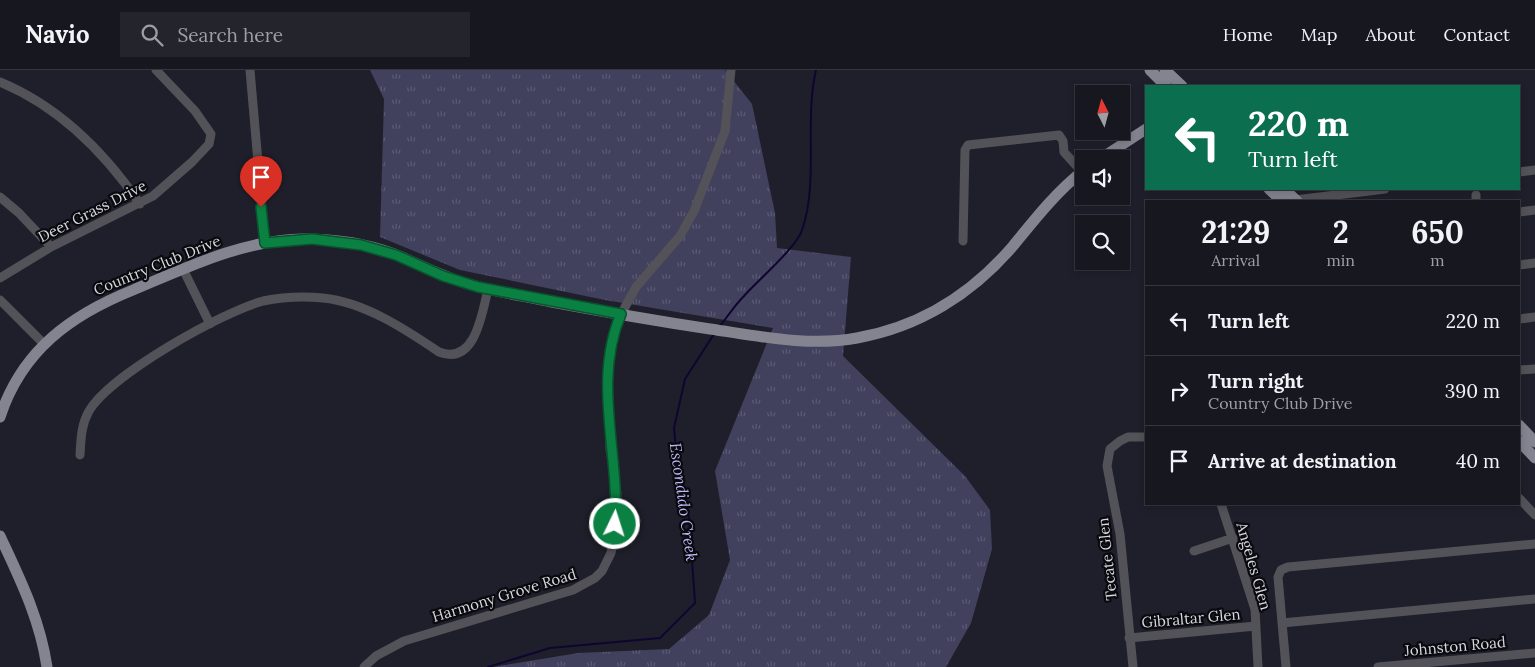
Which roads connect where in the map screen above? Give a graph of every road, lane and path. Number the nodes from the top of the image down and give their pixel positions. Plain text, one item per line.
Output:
1 (156, 70) edge
2 (250, 70) edge
3 (731, 70) edge
4 (1150, 70) edge
5 (1165, 70) edge
6 (0, 82) edge
7 (1165, 85) edge
8 (1181, 85) edge
9 (1145, 130) edge
10 (1114, 150) edge
11 (1075, 164) edge
12 (1535, 170) edge
13 (1520, 172) edge
14 (1075, 177) edge
15 (1270, 190) edge
16 (1285, 190) edge
17 (1377, 190) edge
18 (0, 197) edge
19 (1279, 200) edge
20 (1293, 200) edge
21 (1302, 200) edge
22 (140, 204) junction
23 (1535, 210) edge
24 (1520, 212) edge
25 (963, 241) dead end
26 (265, 243) junction
27 (51, 247) junction
28 (1535, 263) edge
29 (1520, 265) edge
30 (183, 269) junction
31 (0, 278) edge
32 (488, 289) junction
33 (0, 300) edge
34 (621, 314) junction
35 (1535, 317) edge
36 (1520, 319) edge
37 (210, 324) junction
38 (44, 344) junction
39 (1535, 369) edge
40 (1520, 370) edge
41 (0, 414) edge
42 (1520, 426) edge
43 (1145, 436) edge
44 (1520, 442) edge
45 (1535, 442) edge
46 (80, 455) dead end
47 (1535, 458) edge
48 (1520, 499) edge
49 (1221, 505) edge
50 (1535, 515) edge
51 (0, 536) edge
52 (1233, 538) junction
53 (1535, 544) edge
54 (1194, 551) dead end
55 (1535, 599) edge
56 (1282, 623) junction
57 (1256, 626) junction
58 (1129, 638) junction
59 (1535, 653) edge
60 (47, 667) edge
61 (364, 667) edge
62 (1133, 667) edge
63 (1258, 667) edge
64 (1286, 667) edge
65 (1378, 667) edge

1 - 22 street, Deer Grass Drive
2 - 26 street
3 - 34 street, Harmony Grove Road
4 - 7 main road
5 - 8 main road
6 - 22 street
9 - 10 main road
11 - 25 street
12 - 13 street
14 - 34 main road, Country Club Drive
15 - 19 main road
16 - 20 main road
17 - 21 street
18 - 27 street
22 - 27 street, Deer Grass Drive
23 - 24 street
26 - 30 main road, Country Club Drive
26 - 32 main road, Country Club Drive
27 - 31 street, Deer Grass Drive
28 - 29 street
30 - 37 street
30 - 38 main road, Country Club Drive
32 - 34 main road, Country Club Drive
32 - 37 street
33 - 38 street
34 - 61 street, Harmony Grove Road
35 - 36 street
37 - 46 street
38 - 41 main road, Country Club Drive
39 - 40 street
42 - 45 main road
43 - 58 street, Tecate Glen
44 - 47 main road
48 - 50 street
49 - 52 street, Angeles Glen
51 - 60 main road
52 - 54 street
52 - 57 street, Angeles Glen
53 - 56 street
55 - 56 street
56 - 64 street
57 - 58 street, Gibraltar Glen
57 - 63 street, Angeles Glen
58 - 62 street, Tecate Glen
59 - 65 street, Johnston Road

